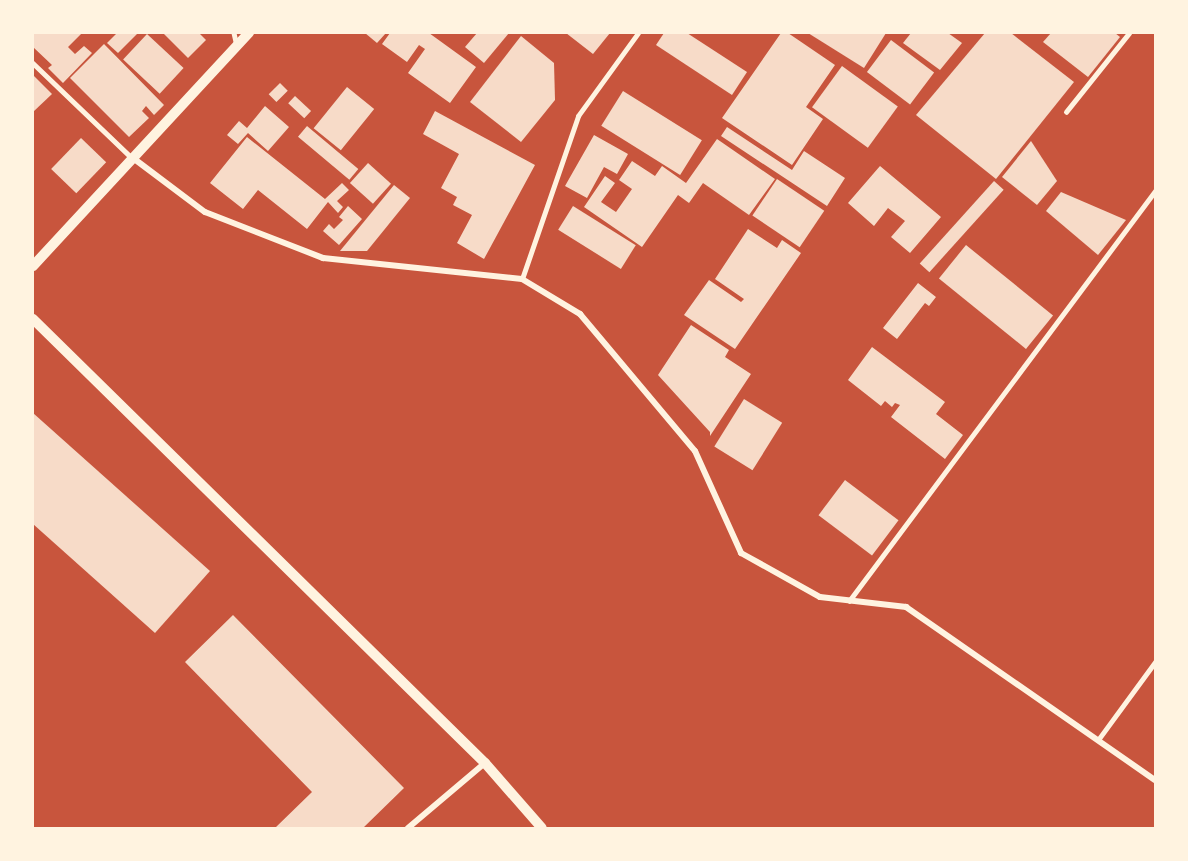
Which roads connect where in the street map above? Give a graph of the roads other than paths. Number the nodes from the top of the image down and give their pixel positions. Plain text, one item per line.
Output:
1 (234, 33) edge
2 (249, 33) edge
3 (638, 33) edge
4 (1129, 33) edge
5 (237, 46) junction
6 (33, 63) edge
7 (1066, 112) dead end
8 (132, 158) junction
9 (1155, 191) edge
10 (33, 266) edge
11 (522, 279) junction
12 (33, 319) edge
13 (849, 601) junction
14 (1155, 662) edge
15 (1098, 740) junction
16 (485, 763) junction
17 (1155, 780) edge
18 (408, 828) edge
19 (542, 828) edge

1 - 5 lane
2 - 5 street
3 - 11 lane
4 - 7 lane
5 - 8 street
6 - 8 lane
8 - 10 street
8 - 11 street
9 - 13 lane
11 - 13 street
12 - 16 street
13 - 15 street
14 - 15 lane
15 - 17 street
16 - 18 street
16 - 19 street

